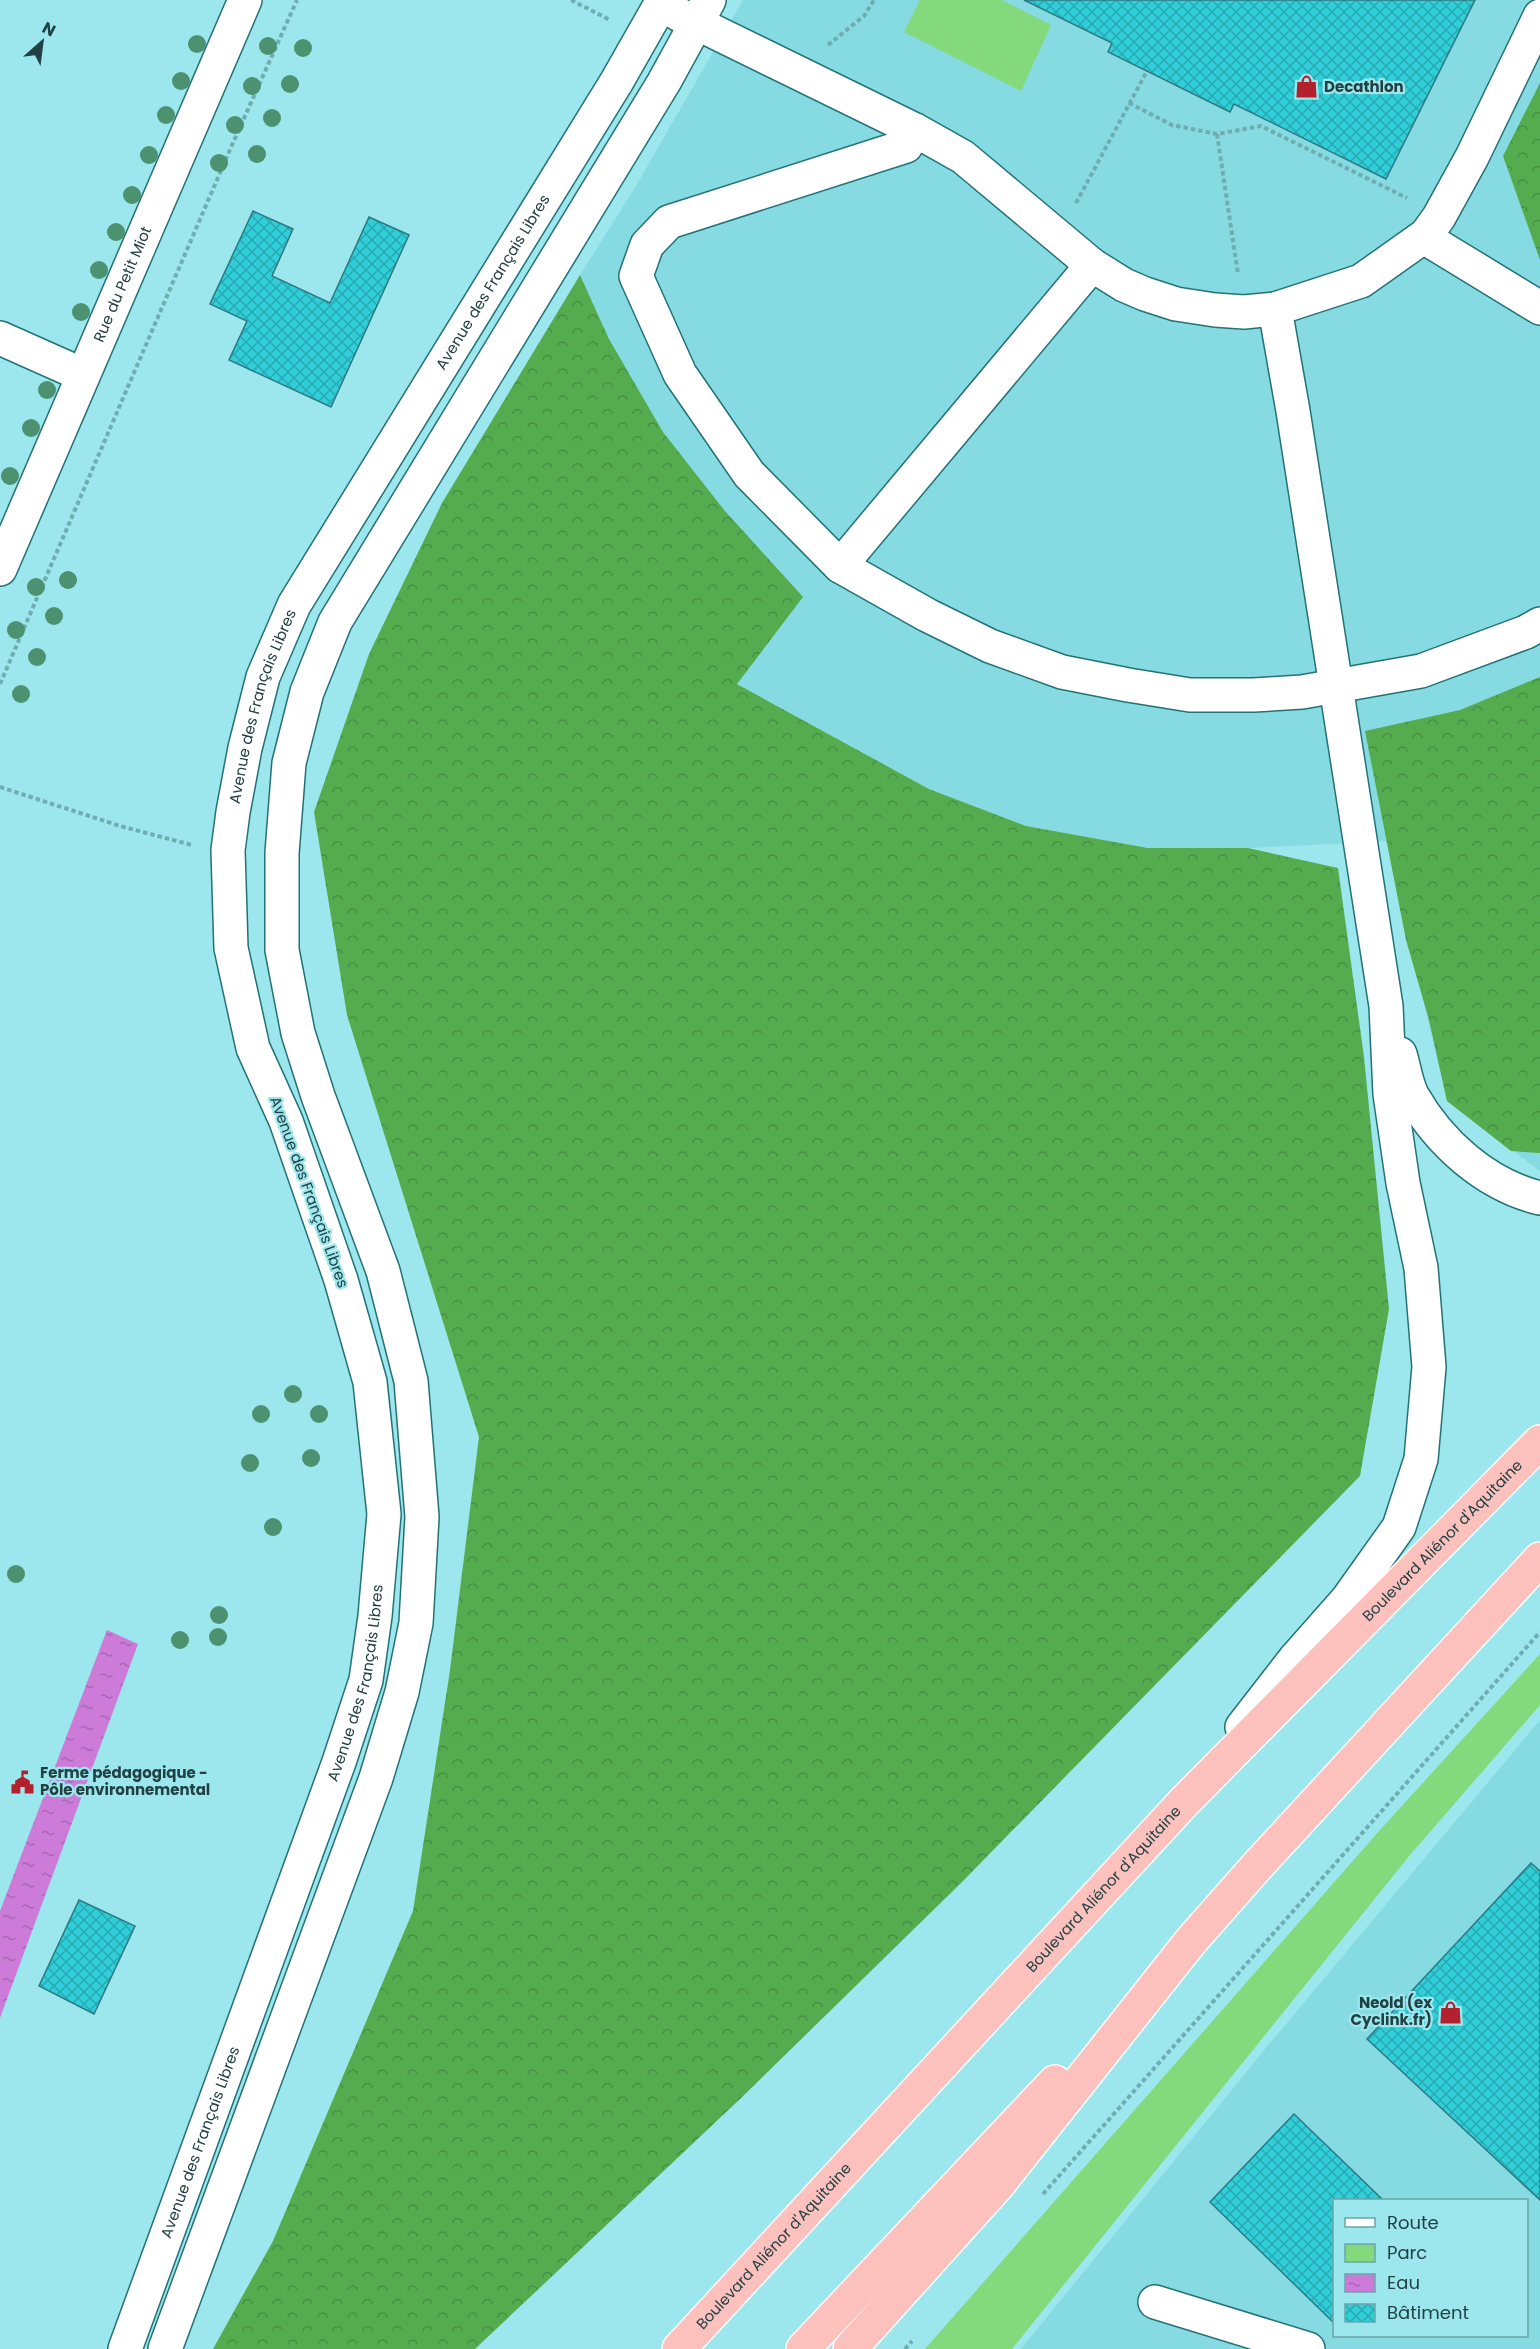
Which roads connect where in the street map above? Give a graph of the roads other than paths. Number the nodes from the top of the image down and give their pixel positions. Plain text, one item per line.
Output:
1 (245, 0) edge
2 (662, 3) edge
3 (703, 11) edge
4 (1540, 16) edge
5 (915, 130) junction
6 (1432, 226) junction
7 (1092, 265) junction
8 (1540, 308) edge
9 (1275, 309) junction
10 (0, 338) edge
11 (83, 375) junction
12 (840, 566) junction
13 (0, 568) edge
14 (1540, 624) edge
15 (1335, 687) junction
16 (1386, 1006) junction
17 (1540, 1198) edge
18 (1540, 1442) edge
19 (1540, 1558) edge
20 (1184, 1802) junction
21 (1191, 1941) junction
22 (1155, 2302) dead end
23 (701, 2324) junction
24 (125, 2349) edge
25 (165, 2349) edge
26 (671, 2349) edge
27 (679, 2349) edge
28 (803, 2349) edge
29 (850, 2349) edge
30 (1308, 2349) edge

1 - 11 street, Rue du Petit Miot
2 - 3 street
2 - 24 street, Avenue des Français Libres
3 - 5 street
3 - 25 street
4 - 6 street
5 - 7 street
5 - 12 street
6 - 8 street
6 - 9 street
7 - 9 street
7 - 12 street
9 - 15 street
10 - 11 street
11 - 13 street, Rue du Petit Miot
12 - 15 street
14 - 15 street
15 - 16 street
16 - 17 street
16 - 20 street
18 - 20 highway, Boulevard Aliénor d'Aquitaine
19 - 21 highway
20 - 23 highway, Boulevard Aliénor d'Aquitaine
21 - 28 highway
21 - 29 highway
22 - 30 street
23 - 26 street
23 - 27 highway, Boulevard Aliénor d'Aquitaine

